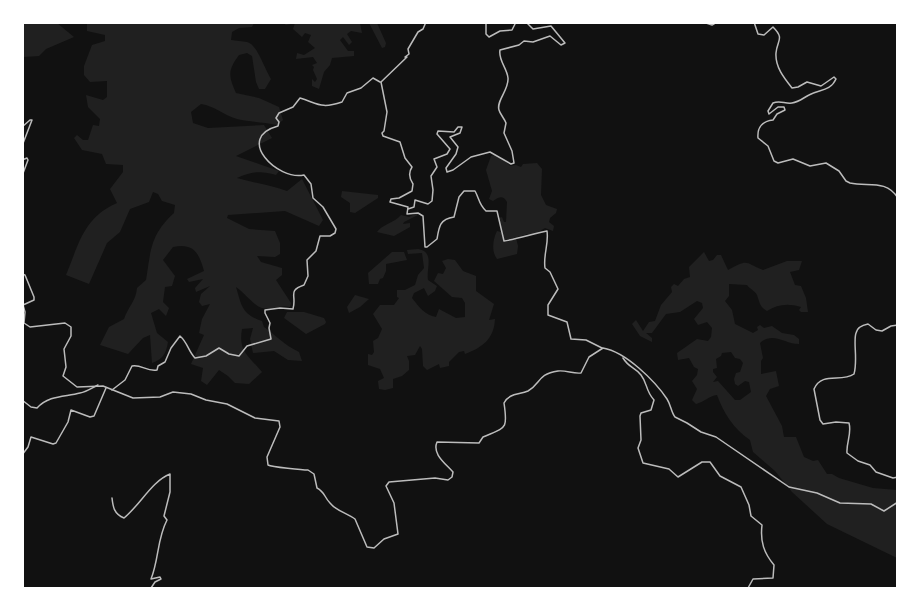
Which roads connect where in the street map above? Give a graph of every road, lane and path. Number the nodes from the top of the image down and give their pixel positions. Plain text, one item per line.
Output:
1 (426, 22) edge
2 (486, 22) edge
3 (516, 22) edge
4 (526, 22) edge
5 (702, 22) edge
6 (717, 22) edge
7 (754, 22) edge
8 (381, 82) junction
9 (22, 127) edge
10 (22, 146) edge
11 (22, 160) edge
12 (22, 176) edge
13 (897, 198) edge
14 (408, 209) junction
15 (22, 274) edge
16 (897, 325) edge
17 (603, 348) junction
18 (623, 358) junction
19 (98, 385) junction
20 (106, 387) junction
21 (111, 390) junction
22 (22, 400) edge
23 (22, 455) edge
24 (897, 477) edge
25 (112, 498) dead end
26 (897, 502) edge
27 (151, 588) edge
28 (748, 588) edge

1 - 8 street
2 - 3 street
4 - 14 street
5 - 6 street
7 - 13 street
8 - 14 street
8 - 21 street
9 - 10 street
11 - 12 street
14 - 17 street
15 - 19 street
16 - 24 street
17 - 18 street
17 - 21 street
18 - 26 street
18 - 28 street
19 - 20 street
19 - 22 street
20 - 21 street
20 - 23 street
25 - 27 street

